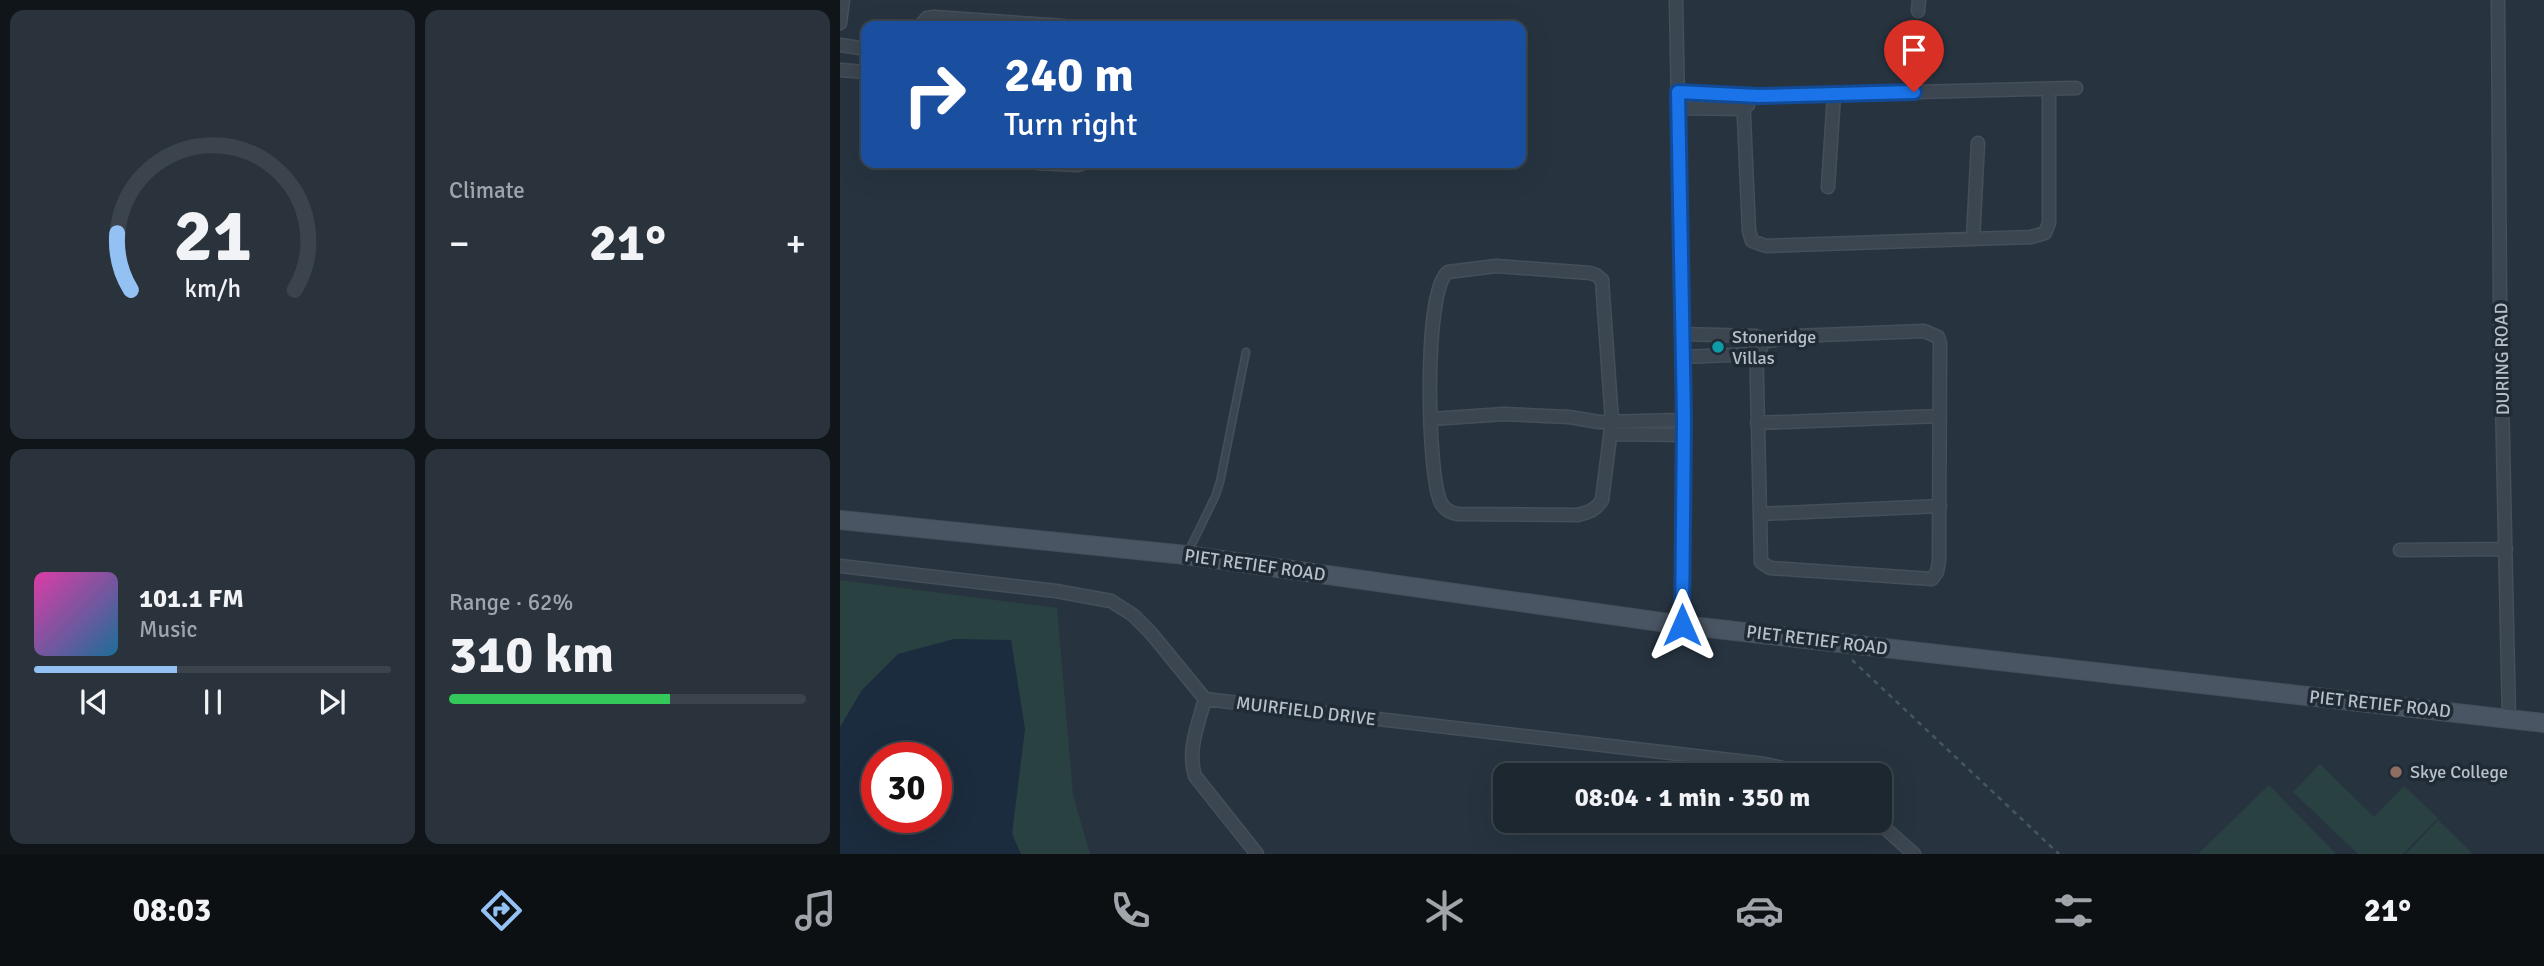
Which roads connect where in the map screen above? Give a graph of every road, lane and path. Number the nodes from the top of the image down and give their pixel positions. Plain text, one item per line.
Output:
1 (843, 0) edge
2 (1676, 0) edge
3 (2498, 0) edge
4 (924, 21) edge
5 (976, 21) edge
6 (840, 23) edge
7 (840, 45) edge
8 (861, 48) edge
9 (840, 70) edge
10 (861, 72) edge
11 (2076, 88) dead end
12 (2049, 89) junction
13 (1678, 92) junction
14 (1833, 94) junction
15 (1743, 95) junction
16 (1759, 96) junction
17 (1678, 108) junction
18 (1743, 109) junction
19 (1978, 143) dead end
20 (1828, 187) dead end
21 (1973, 239) junction
22 (1681, 334) junction
23 (1756, 336) junction
24 (1769, 341) junction
25 (1246, 352) dead end
26 (1755, 354) junction
27 (1682, 357) junction
28 (1940, 416) junction
29 (1432, 419) junction
30 (1684, 420) junction
31 (1757, 423) junction
32 (1607, 425) junction
33 (1684, 435) junction
34 (1940, 506) junction
35 (1760, 514) junction
36 (840, 520) edge
37 (2506, 549) junction
38 (2400, 550) dead end
39 (1186, 555) junction
40 (840, 566) edge
41 (1682, 625) junction
42 (1853, 660) dead end
43 (1205, 699) junction
44 (2509, 719) junction
45 (2544, 723) edge
46 (1756, 763) edge
47 (1890, 833) edge
48 (1256, 854) edge
49 (1914, 854) edge
50 (2060, 854) edge

1 - 6 street
2 - 13 street
3 - 37 street, DURING ROAD
4 - 5 street
7 - 8 street
9 - 10 street
11 - 12 street
12 - 14 street
12 - 21 street
13 - 15 street
13 - 17 street
14 - 16 street
14 - 20 street
15 - 16 street
15 - 18 street
16 - 18 street
17 - 18 street
17 - 22 street
18 - 21 street
19 - 21 street
22 - 23 street
22 - 27 street
23 - 24 street
23 - 26 street
24 - 26 street
24 - 28 street
25 - 39 lane
26 - 27 street
26 - 31 street
27 - 30 street
28 - 31 street
28 - 34 street
29 - 32 street
29 - 32 street
29 - 32 street
30 - 32 street
30 - 33 street
31 - 35 street
32 - 33 street
33 - 41 street
34 - 35 street
34 - 35 street
36 - 39 street, PIET RETIEF ROAD
37 - 38 street
37 - 44 street, DURING ROAD
39 - 41 street, PIET RETIEF ROAD
40 - 43 street
41 - 44 street, PIET RETIEF ROAD
42 - 50 path
43 - 46 street, MUIRFIELD DRIVE
43 - 48 street
44 - 45 street, PIET RETIEF ROAD
47 - 49 street

